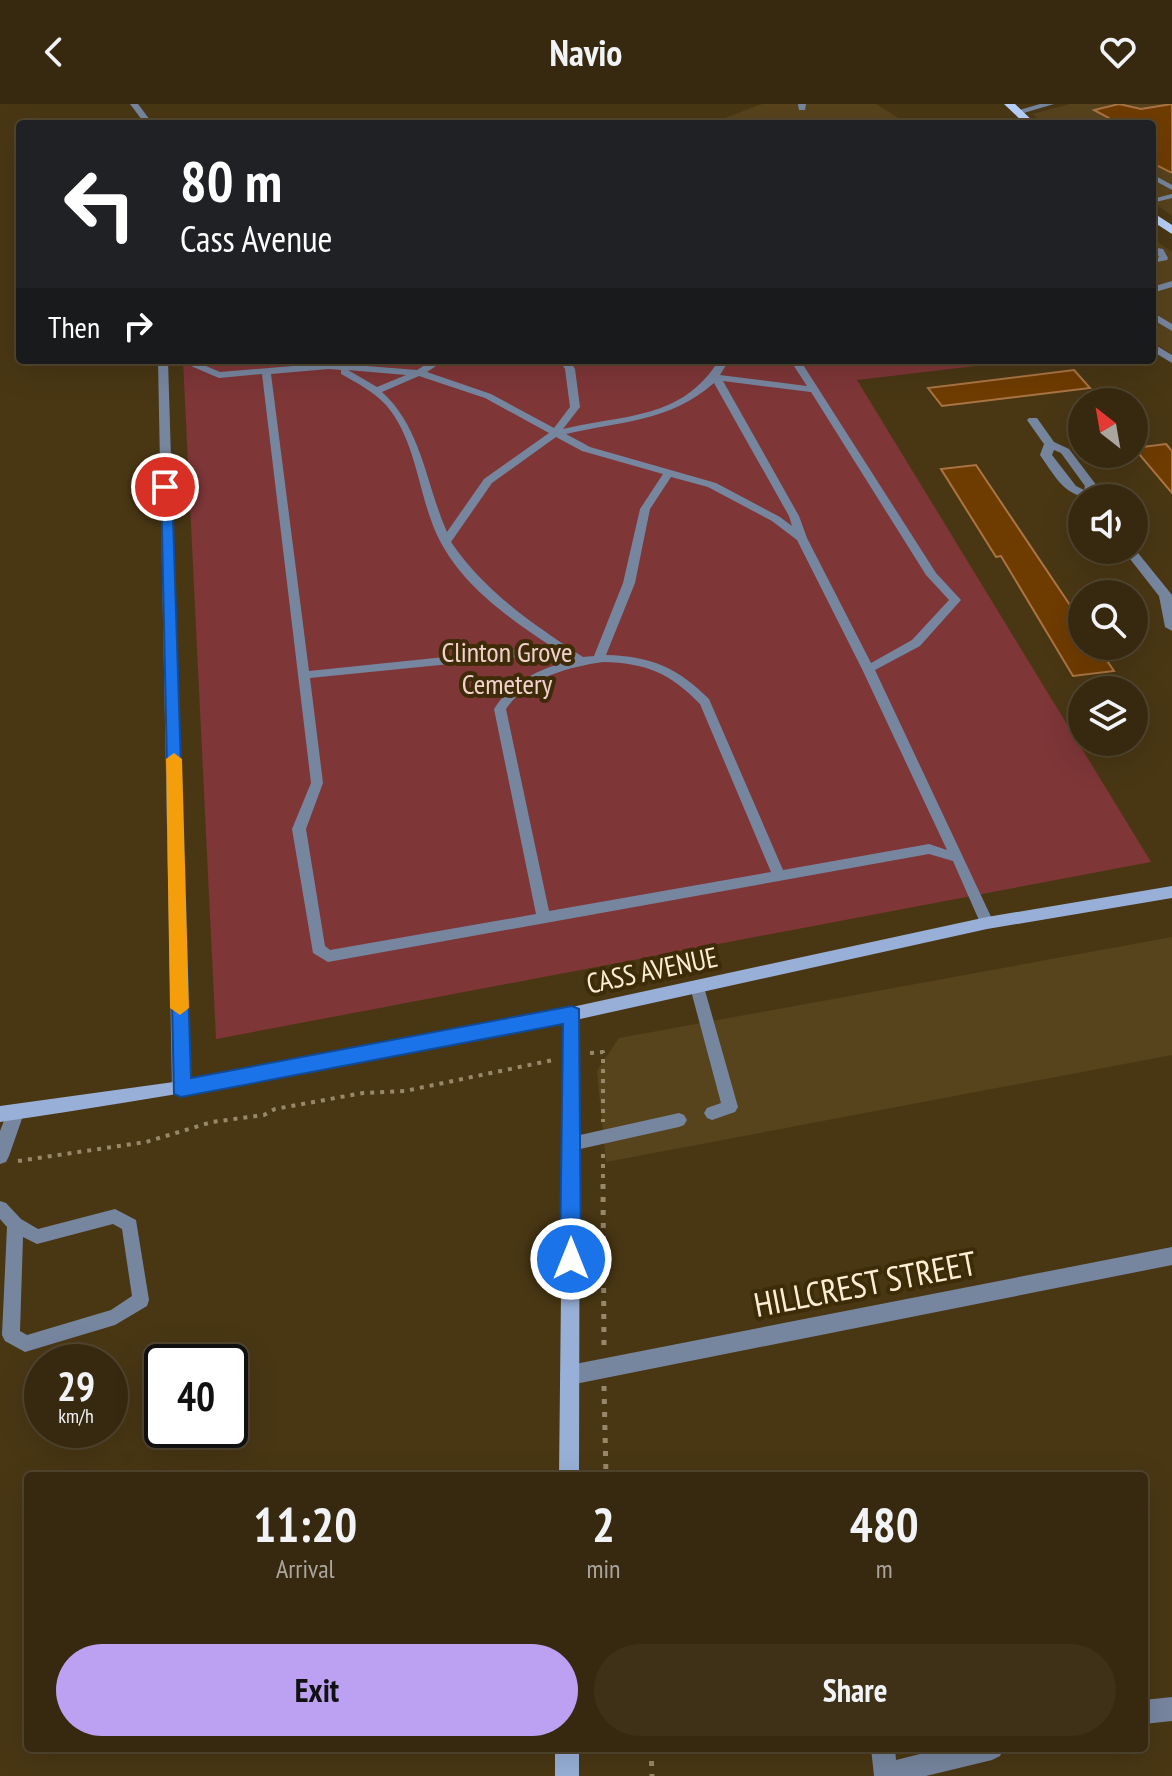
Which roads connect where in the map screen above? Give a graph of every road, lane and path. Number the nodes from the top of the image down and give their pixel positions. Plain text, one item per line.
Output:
1 (1050, 104) edge
2 (1013, 108) edge
3 (1172, 248) edge
4 (1157, 253) edge
5 (163, 364) edge
6 (194, 364) edge
7 (434, 364) edge
8 (567, 364) edge
9 (722, 364) edge
10 (798, 364) edge
11 (329, 366) junction
12 (266, 371) junction
13 (419, 373) junction
14 (716, 377) junction
15 (815, 390) junction
16 (375, 391) junction
17 (1033, 420) dead end
18 (554, 434) junction
19 (669, 472) junction
20 (1068, 484) edge
21 (802, 538) junction
22 (446, 542) junction
23 (1140, 564) edge
24 (1168, 601) edge
25 (1172, 627) edge
26 (562, 649) junction
27 (600, 656) junction
28 (579, 660) junction
29 (868, 669) junction
30 (304, 675) junction
31 (958, 858) junction
32 (779, 876) junction
33 (1172, 892) edge
34 (544, 918) junction
35 (987, 923) junction
36 (697, 987) junction
37 (572, 1014) junction
38 (594, 1052) dead end
39 (519, 1066) dead end
40 (181, 1088) junction
41 (712, 1113) dead end
42 (8, 1114) edge
43 (679, 1120) dead end
44 (603, 1137) junction
45 (571, 1144) junction
46 (0, 1156) edge
47 (21, 1161) dead end
48 (0, 1208) edge
49 (15, 1224) junction
50 (1172, 1256) edge
51 (604, 1368) junction
52 (570, 1375) junction
53 (569, 1472) edge
54 (606, 1472) edge
55 (1172, 1709) edge
56 (1148, 1712) edge
57 (567, 1752) edge
58 (651, 1752) edge
59 (883, 1752) edge
60 (976, 1752) edge
61 (886, 1775) edge
62 (567, 1776) edge
63 (652, 1776) edge

1 - 2 street
3 - 4 lane
5 - 40 street
6 - 12 lane
7 - 13 lane
8 - 18 lane
9 - 14 lane
10 - 15 lane
11 - 12 lane
11 - 13 lane
11 - 16 lane
12 - 30 lane
13 - 16 lane
13 - 18 lane
14 - 15 lane
14 - 18 lane
14 - 21 lane
15 - 29 lane
16 - 22 lane
17 - 20 street
18 - 19 lane
18 - 22 lane
19 - 21 lane
19 - 27 lane
21 - 29 lane
22 - 26 lane
23 - 24 street
24 - 25 street
26 - 28 lane
26 - 30 lane
27 - 28 lane
27 - 32 lane
28 - 34 lane
29 - 31 lane
30 - 34 lane
31 - 32 lane
31 - 35 lane
32 - 34 lane
33 - 35 main road, CASS AVENUE
35 - 36 main road, CASS AVENUE
36 - 37 main road, CASS AVENUE
36 - 41 lane
37 - 40 main road, CASS AVENUE
37 - 45 main road
38 - 44 path
39 - 47 path
40 - 42 main road, CASS AVENUE
42 - 46 street
43 - 44 lane
44 - 45 lane
44 - 51 path
45 - 52 main road
48 - 49 lane
49 - 49 lane
50 - 51 street, HILLCREST STREET
51 - 52 street, HILLCREST STREET
51 - 54 path
52 - 53 main road
55 - 56 street
57 - 62 main road
58 - 63 path
59 - 61 street
60 - 61 street

